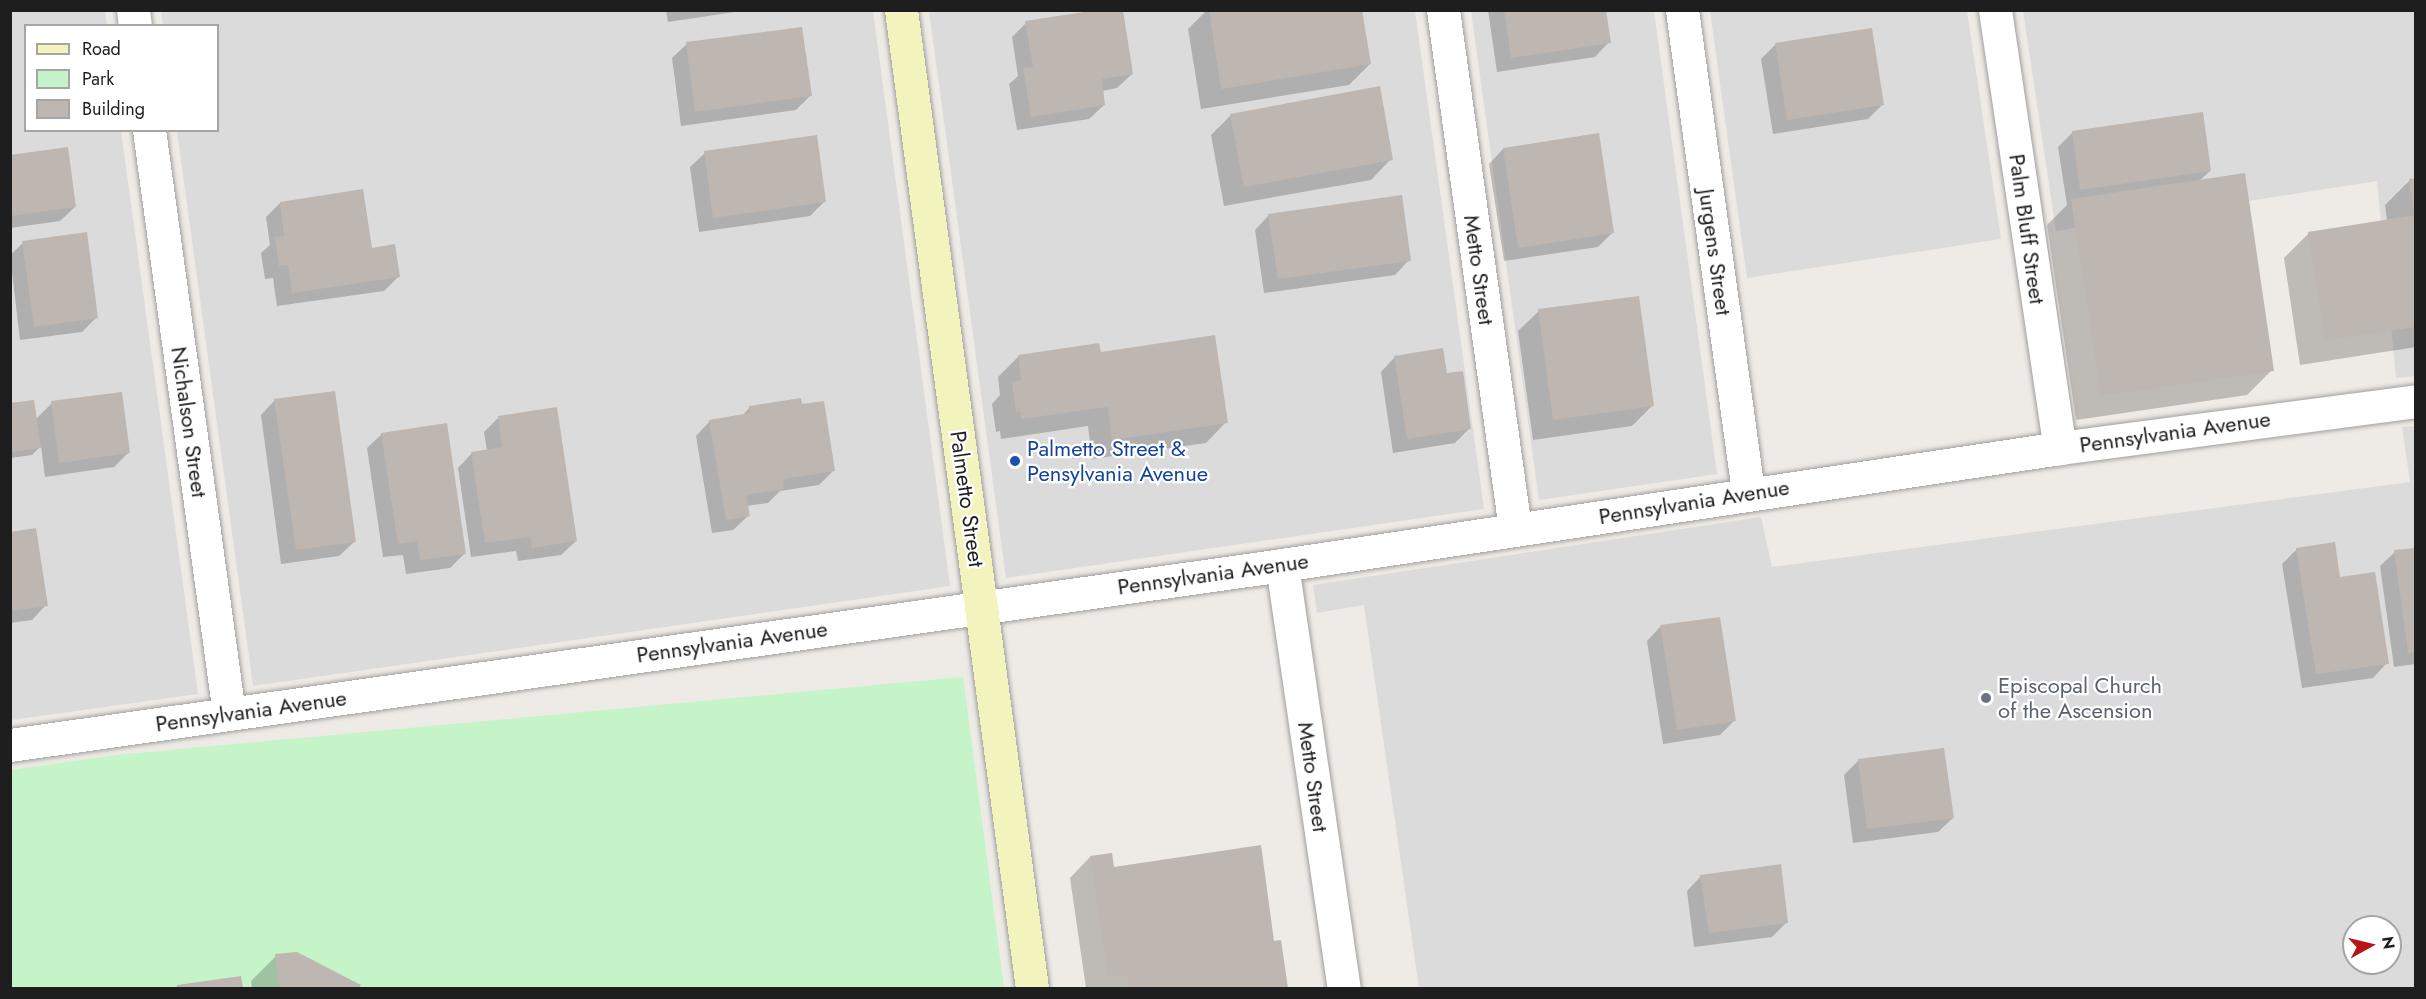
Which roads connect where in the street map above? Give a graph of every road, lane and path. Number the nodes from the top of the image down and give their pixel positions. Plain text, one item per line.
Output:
1 (901, 10) edge
2 (1443, 10) edge
3 (1682, 10) edge
4 (1995, 10) edge
5 (149, 132) edge
6 (2415, 401) edge
7 (2060, 448) junction
8 (1748, 494) junction
9 (1515, 529) junction
10 (1282, 565) junction
11 (981, 606) junction
12 (229, 714) junction
13 (10, 745) edge
14 (1032, 988) edge
15 (1344, 988) edge

1 - 11 street, Palmetto Street
2 - 9 street, Metto Street
3 - 8 street, Jurgens Street
4 - 7 street, Palm Bluff Street
5 - 12 street, Nichalson Street
6 - 7 street, Pennsylvania Avenue
7 - 8 street, Pennsylvania Avenue
8 - 9 street, Pennsylvania Avenue
9 - 10 street, Pennsylvania Avenue
10 - 11 street, Pennsylvania Avenue
10 - 15 street, Metto Street
11 - 12 street, Pennsylvania Avenue
11 - 14 street, Palmetto Street
12 - 13 street, Pennsylvania Avenue

